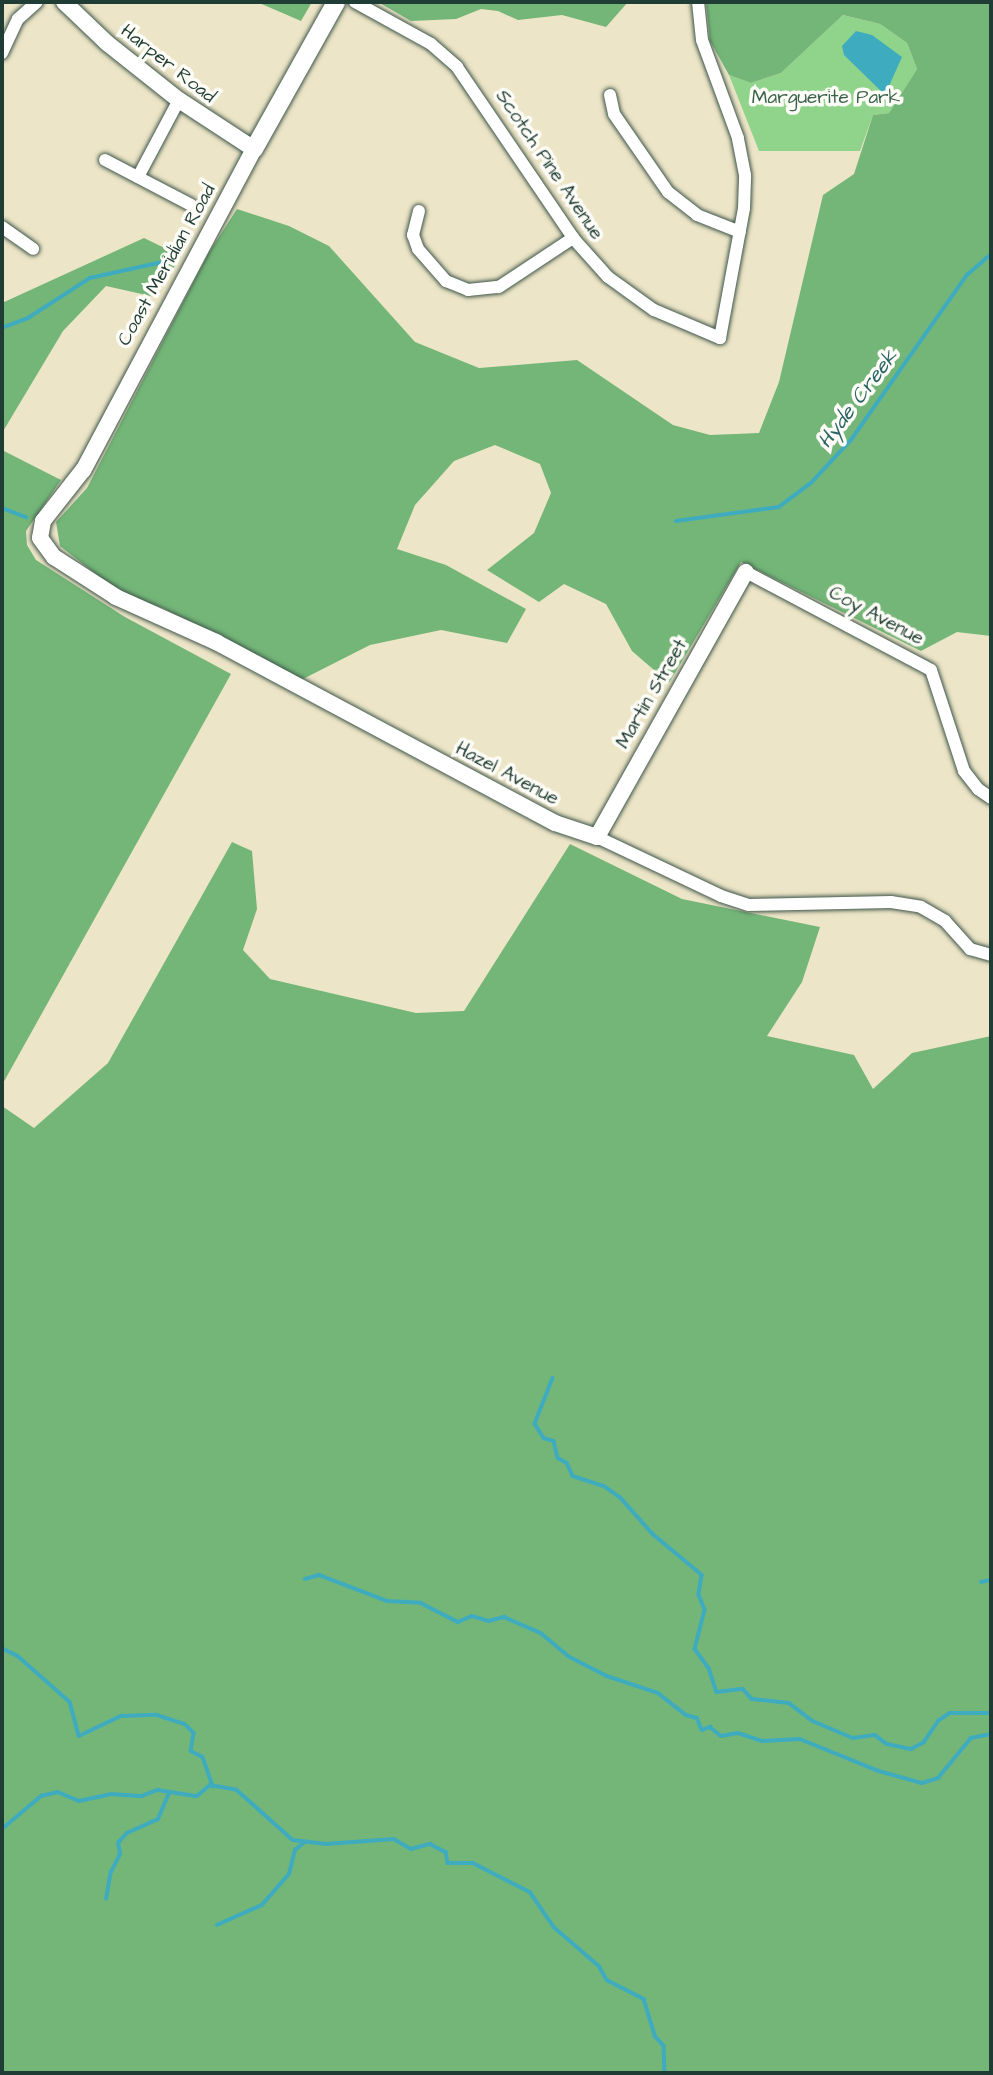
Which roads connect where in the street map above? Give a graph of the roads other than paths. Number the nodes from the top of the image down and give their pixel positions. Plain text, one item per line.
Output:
1 (37, 2) edge
2 (64, 2) edge
3 (336, 2) edge
4 (355, 2) edge
5 (698, 2) edge
6 (2, 53) edge
7 (610, 94) dead end
8 (179, 100) junction
9 (254, 149) junction
10 (105, 160) dead end
11 (138, 177) junction
12 (191, 205) dead end
13 (419, 211) dead end
14 (2, 227) edge
15 (740, 232) junction
16 (573, 238) junction
17 (33, 249) dead end
18 (44, 547) joint
19 (746, 572) joint
20 (991, 798) edge
21 (597, 837) junction
22 (991, 955) edge

1 - 6 street
2 - 8 street, Harper Road
3 - 9 main road, Coast Meridian Road
4 - 16 street, Scotch Pine Avenue
5 - 15 street
7 - 15 street
8 - 9 street, Harper Road
8 - 11 street
9 - 18 street, Coast Meridian Road
10 - 11 street
11 - 12 street
13 - 16 street
14 - 17 street
15 - 16 street, Scotch Pine Avenue
18 - 21 street, Hazel Avenue
19 - 20 street, Coy Avenue
19 - 21 street, Martin Street
21 - 22 street, Hazel Avenue

